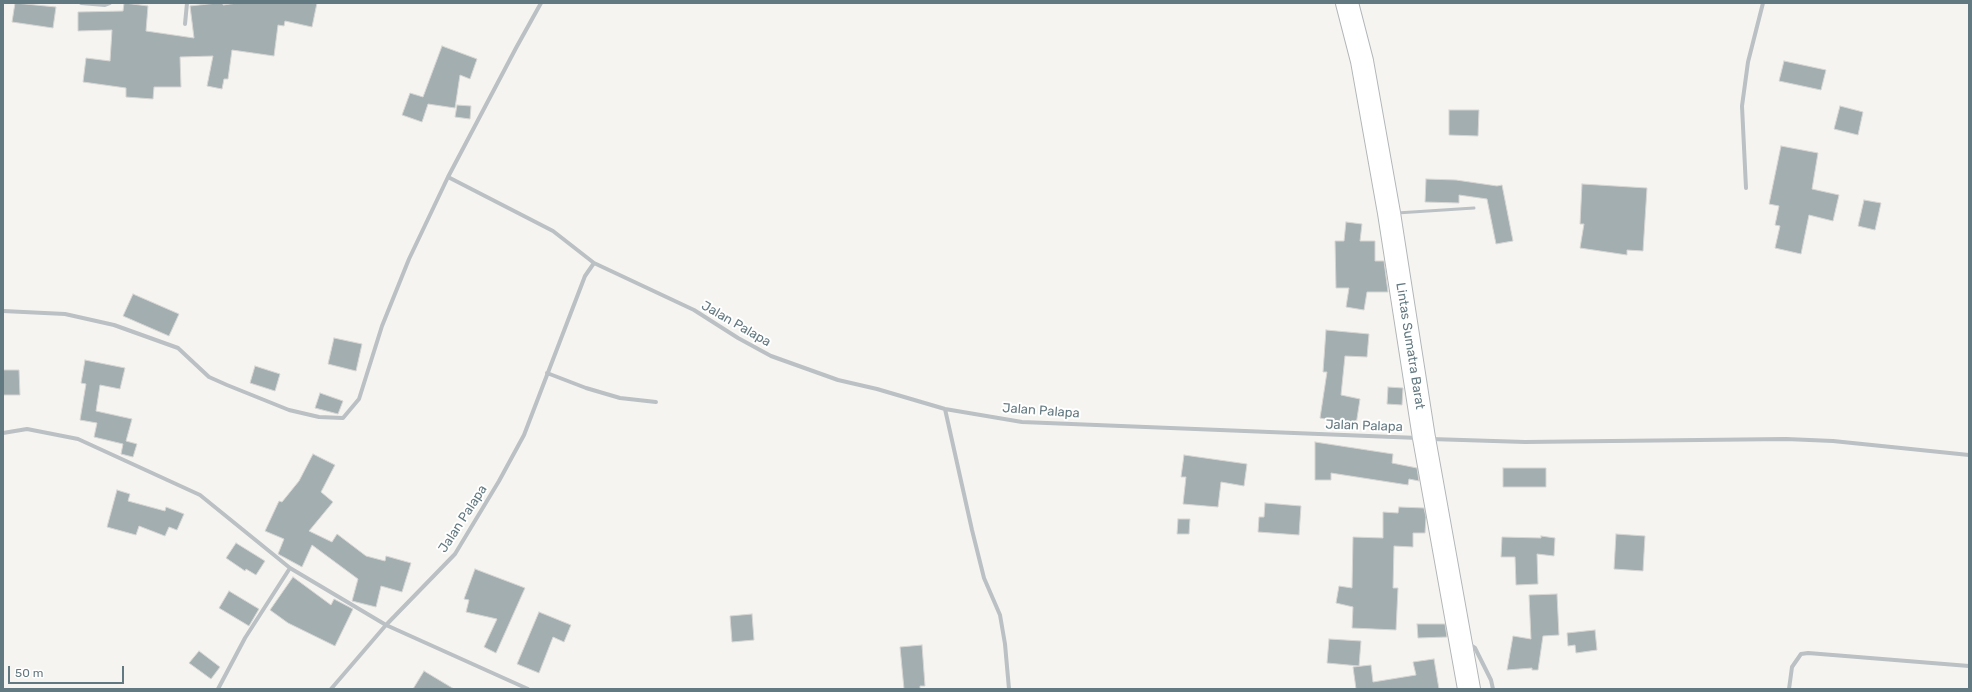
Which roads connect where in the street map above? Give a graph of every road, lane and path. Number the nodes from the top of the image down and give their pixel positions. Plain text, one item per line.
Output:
1 (80, 3) edge
2 (110, 3) edge
3 (187, 3) edge
4 (541, 3) edge
5 (1347, 3) edge
6 (1763, 3) edge
7 (185, 24) dead end
8 (448, 177) junction
9 (1746, 188) dead end
10 (1474, 208) dead end
11 (1389, 213) junction
12 (594, 263) junction
13 (3, 310) edge
14 (547, 373) junction
15 (656, 402) dead end
16 (945, 409) junction
17 (3, 433) edge
18 (1424, 438) junction
19 (1969, 455) edge
20 (290, 568) junction
21 (386, 625) junction
22 (1459, 636) junction
23 (1969, 666) edge
24 (218, 689) edge
25 (331, 689) edge
26 (528, 689) edge
27 (1009, 689) edge
28 (1468, 689) edge
29 (1493, 689) edge
30 (1789, 689) edge

1 - 2 street
3 - 7 street
4 - 8 street
5 - 11 highway, Lintas Sumatra Barat
6 - 9 street
8 - 12 street
8 - 13 street
10 - 11 lane
11 - 18 highway, Lintas Sumatra Barat
12 - 14 street, Jalan Palapa
12 - 16 street, Jalan Palapa
14 - 15 street
14 - 21 street, Jalan Palapa
16 - 18 street, Jalan Palapa
16 - 27 street
17 - 20 street
18 - 19 street, Jalan Palapa
18 - 22 highway, Lintas Sumatra Barat
20 - 21 street
20 - 24 street
21 - 25 street, Jalan Palapa
21 - 26 street
22 - 28 highway, Lintas Sumatra Barat
22 - 29 street
23 - 30 street

